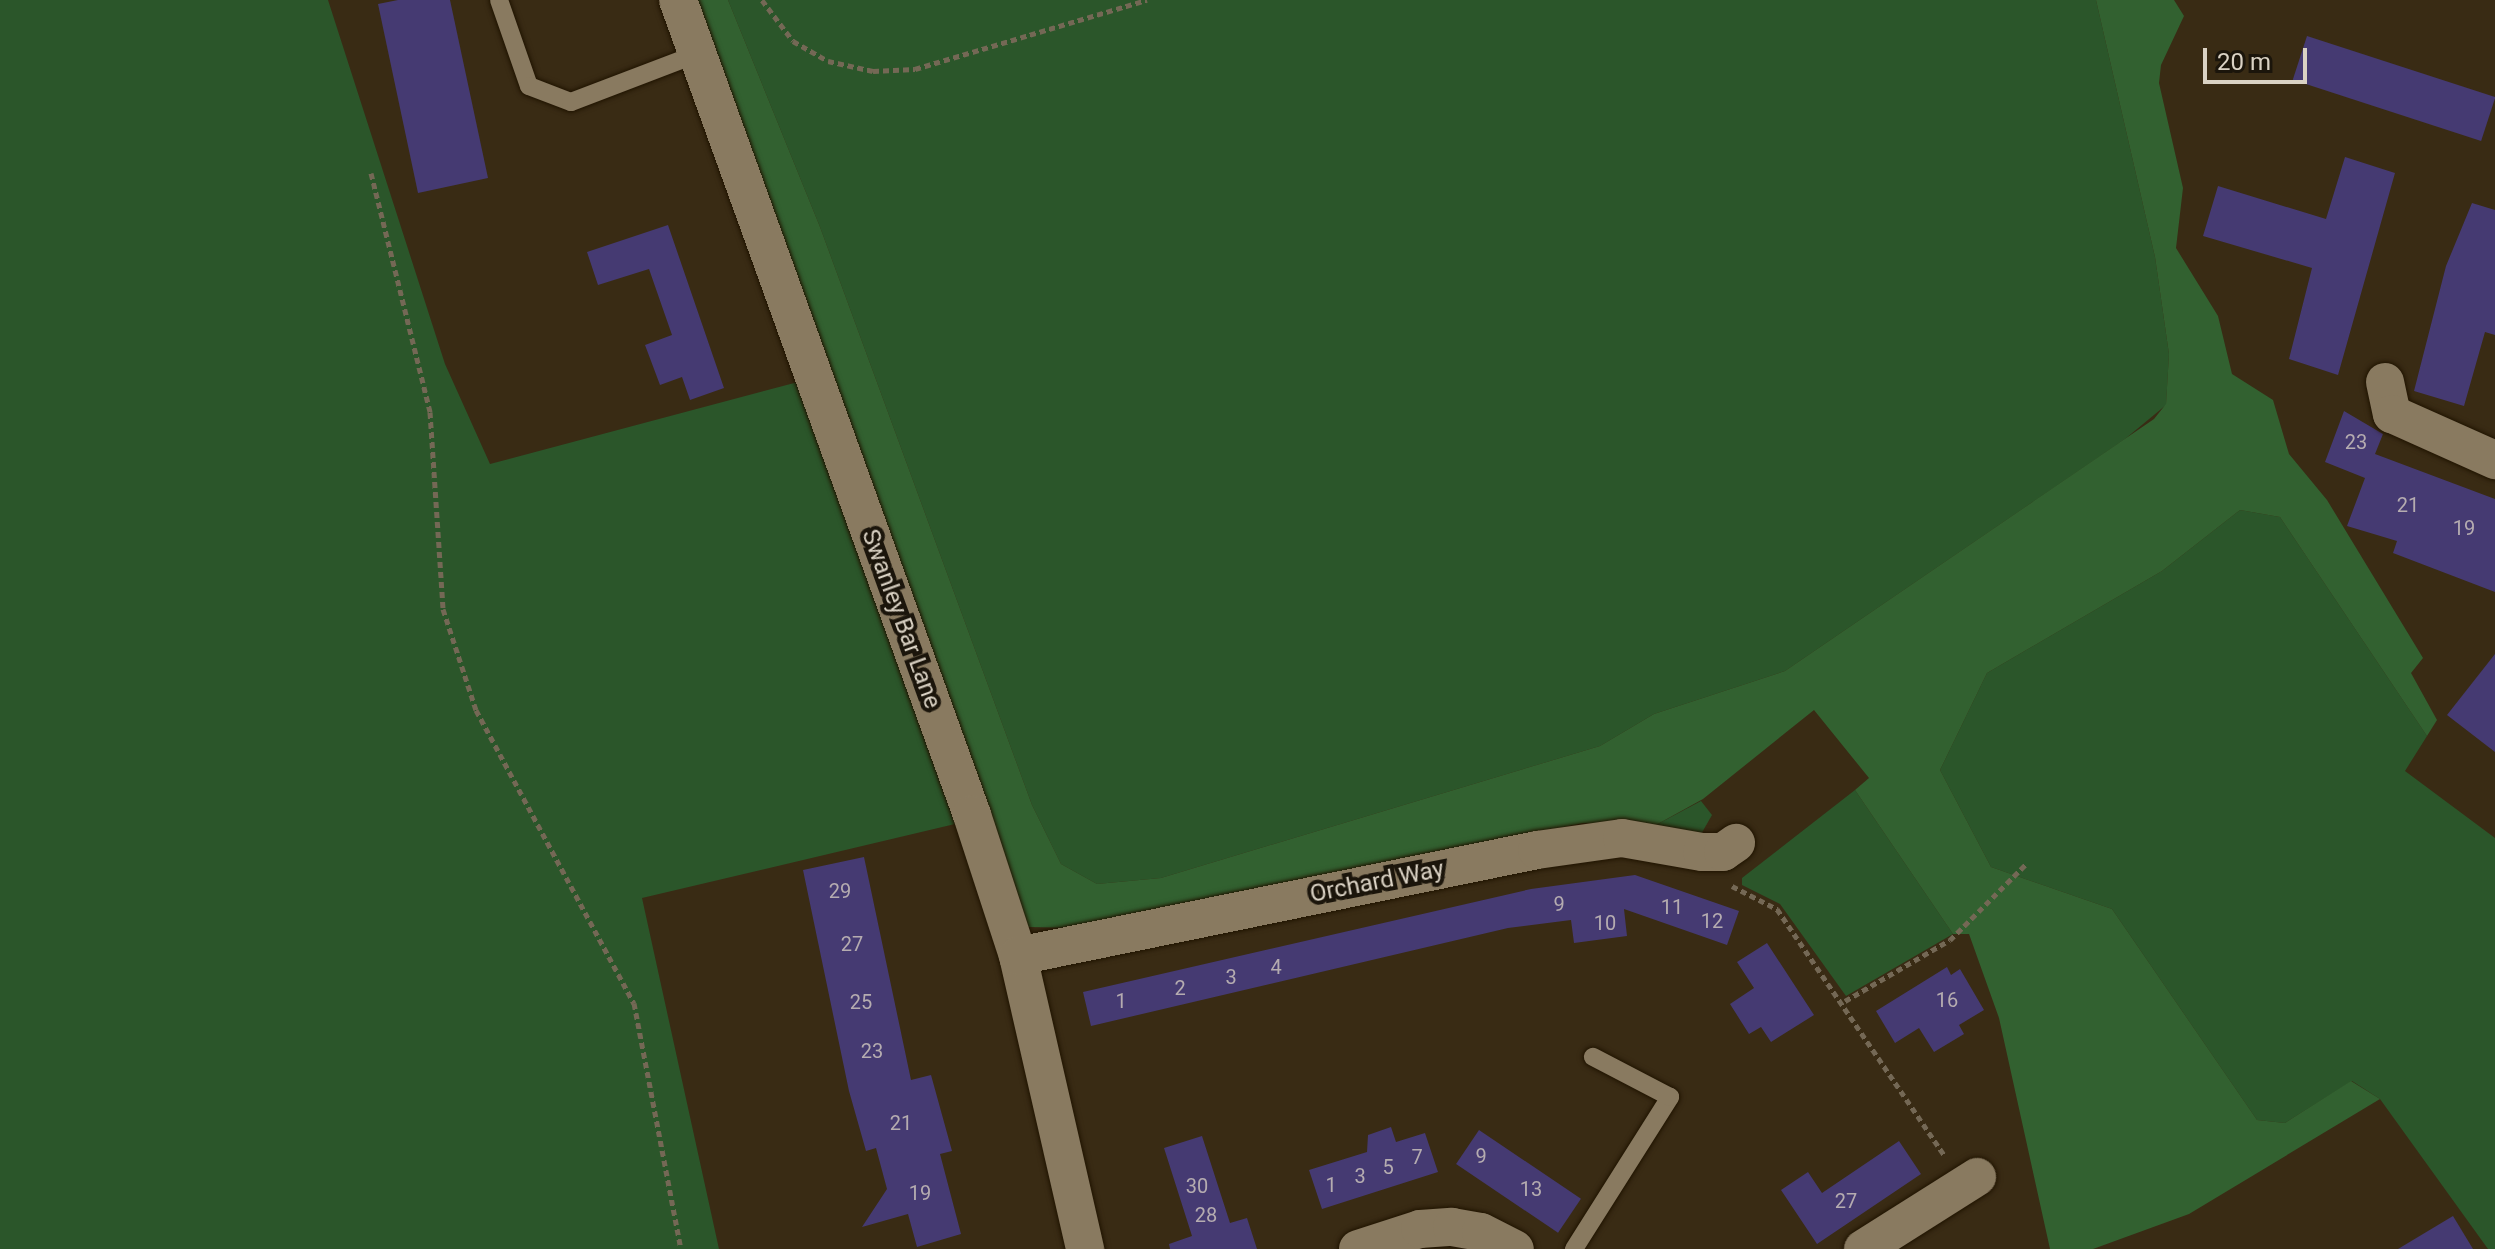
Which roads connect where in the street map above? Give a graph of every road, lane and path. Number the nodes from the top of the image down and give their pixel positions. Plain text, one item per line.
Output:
1 (499, 0) edge
2 (678, 0) edge
3 (762, 0) edge
4 (1147, 0) edge
5 (697, 54) junction
6 (371, 173) dead end
7 (2385, 382) dead end
8 (2495, 460) edge
9 (1729, 848) joint
10 (2028, 862) dead end
11 (1018, 956) junction
12 (1845, 1001) junction
13 (1593, 1057) dead end
14 (1969, 1181) joint
15 (681, 1249) edge
16 (1085, 1249) edge
17 (1358, 1249) edge
18 (1515, 1249) edge
19 (1574, 1249) edge
20 (1863, 1249) edge

1 - 5 lane
2 - 5 street, Swanley Bar Lane
3 - 4 path
5 - 11 street, Swanley Bar Lane
6 - 15 path
7 - 8 street
9 - 11 street, Orchard Way
9 - 12 path
10 - 12 path
11 - 16 street, Swanley Bar Lane
12 - 14 path
13 - 19 lane
14 - 20 street
17 - 18 street

